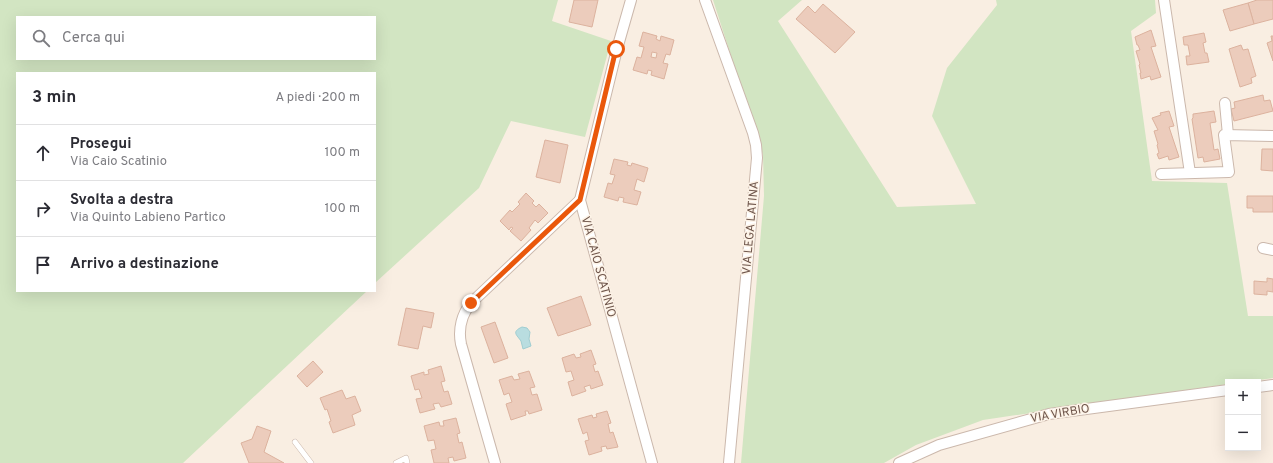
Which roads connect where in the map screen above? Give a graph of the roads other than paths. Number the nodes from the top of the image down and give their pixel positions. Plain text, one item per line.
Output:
1 (630, 0) edge
2 (705, 0) edge
3 (1164, 0) edge
4 (1225, 103) dead end
5 (1228, 135) junction
6 (1273, 136) edge
7 (1190, 173) junction
8 (1161, 174) dead end
9 (580, 200) junction
10 (1273, 385) edge
11 (1261, 387) edge
12 (1225, 390) edge
13 (295, 442) dead end
14 (311, 463) edge
15 (396, 463) edge
16 (408, 463) edge
17 (495, 463) edge
18 (652, 463) edge
19 (729, 463) edge
20 (899, 463) edge

1 - 9 street, VIA CAIO SCATINIO
2 - 19 street, VIA LEGA LATINA
3 - 7 street
4 - 5 street
5 - 6 street
5 - 7 street
7 - 8 street
9 - 17 street
9 - 18 street, VIA CAIO SCATINIO
10 - 11 street
12 - 20 street, VIA VIRBIO
13 - 14 lane
15 - 16 lane

